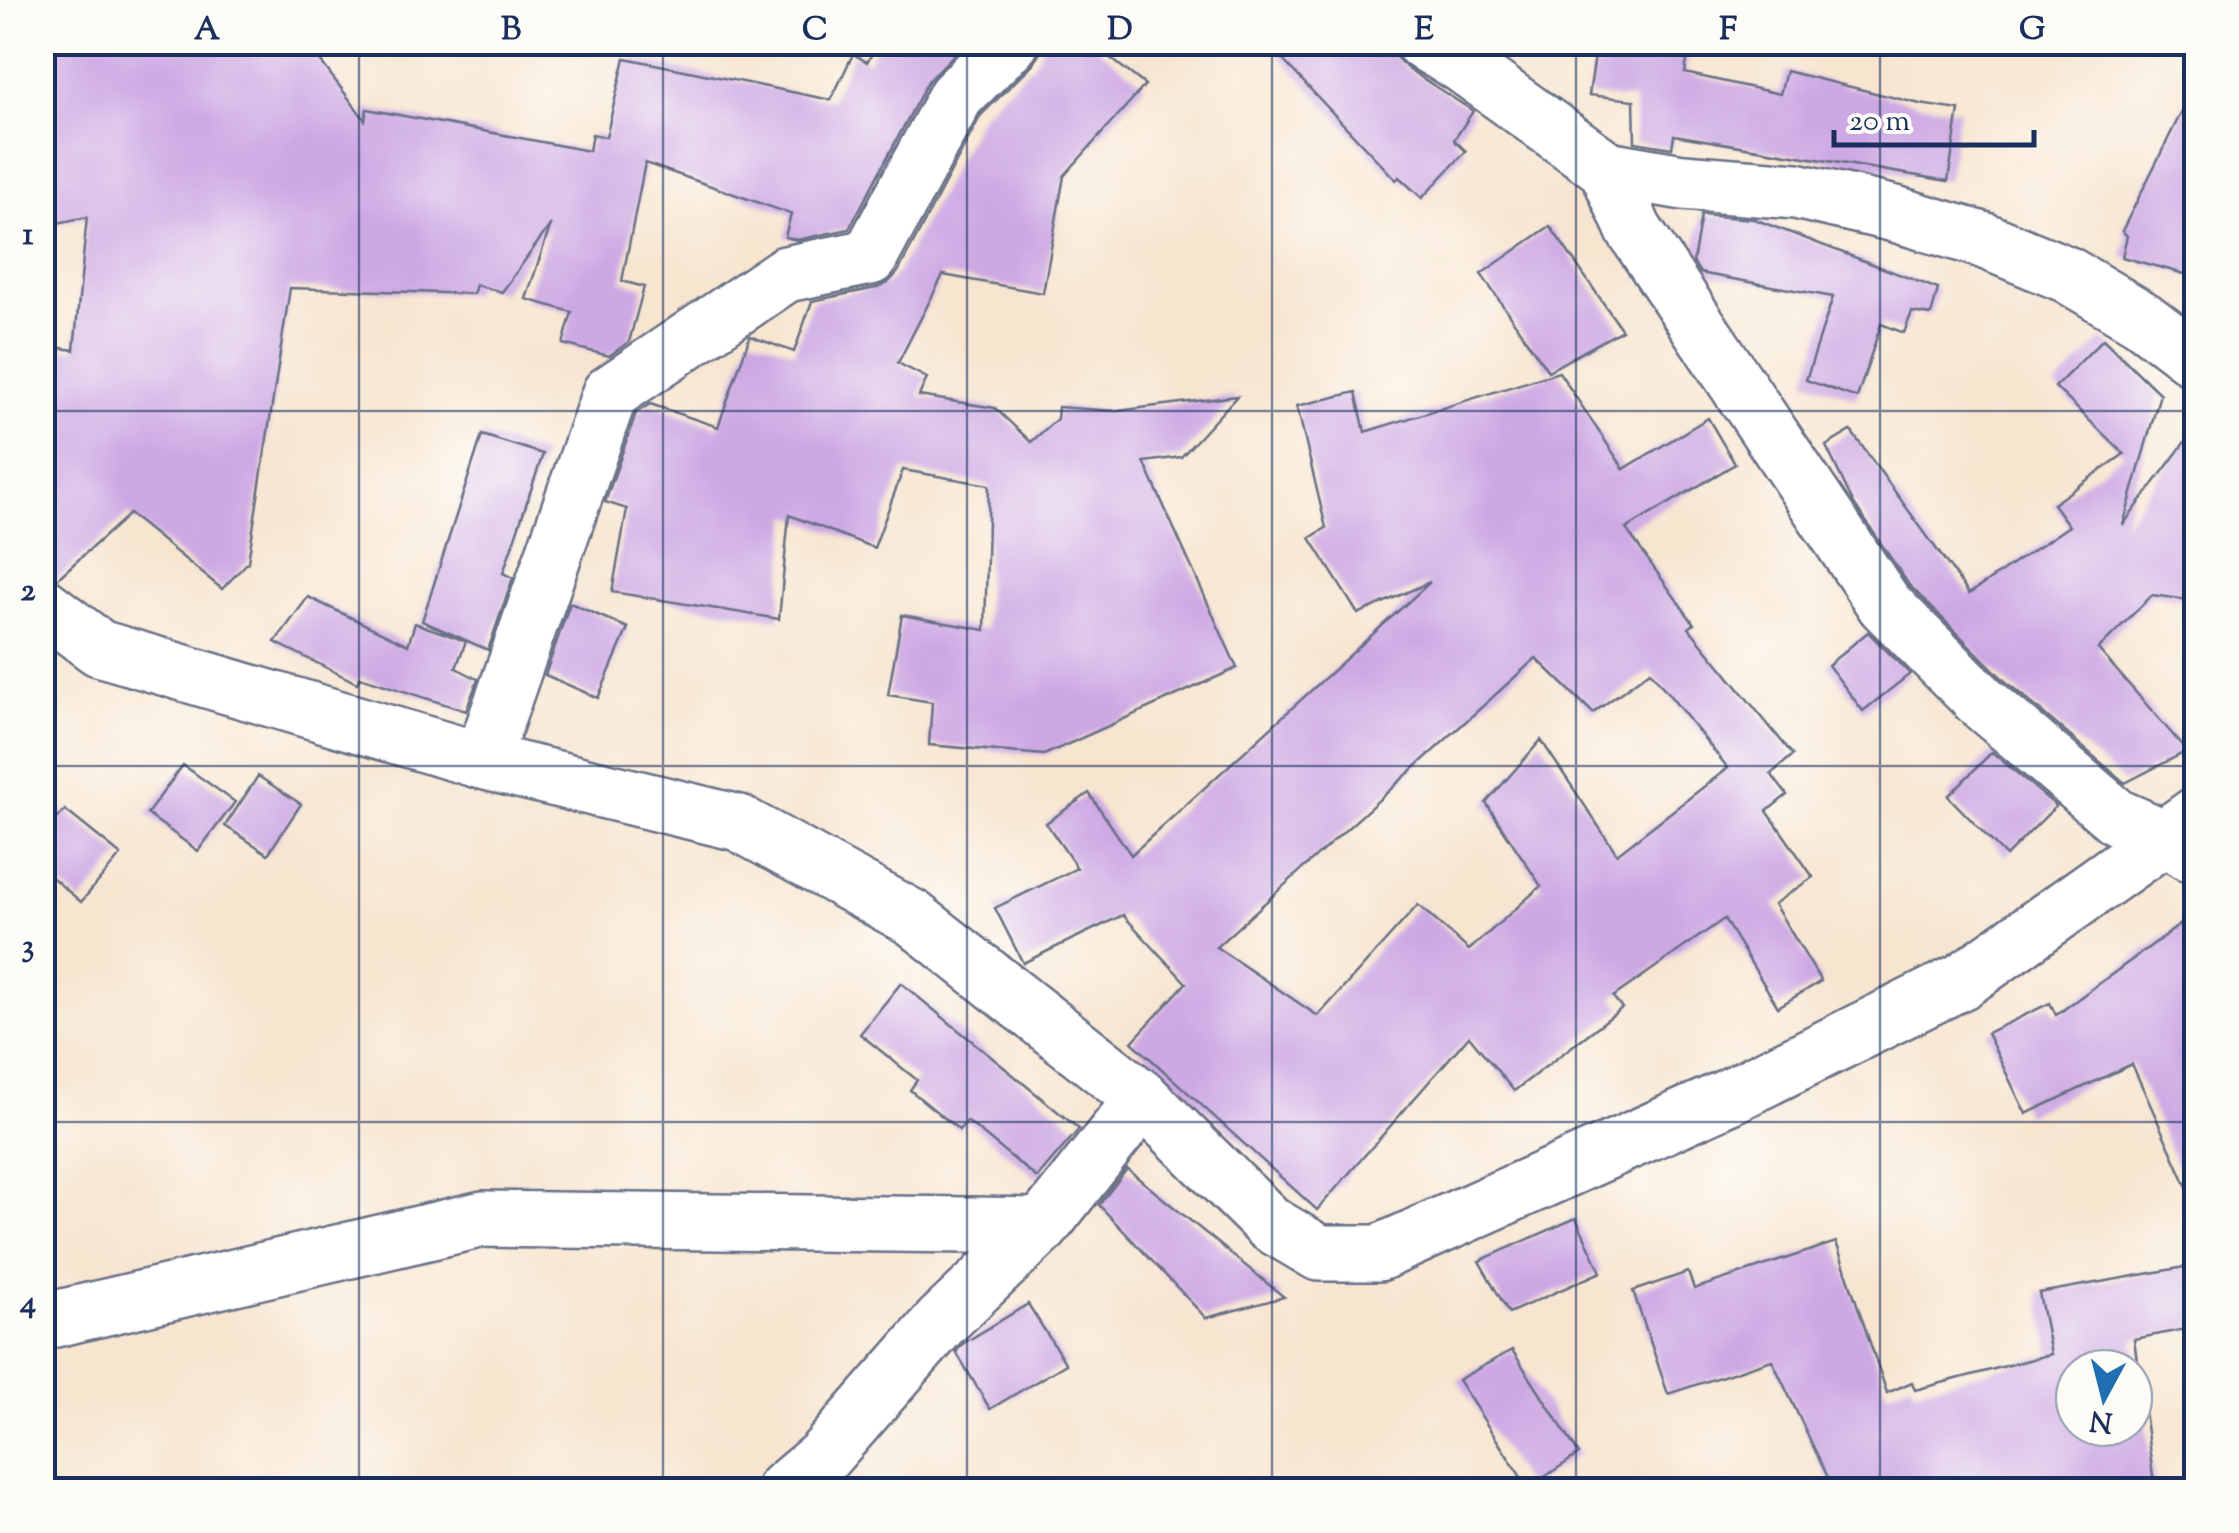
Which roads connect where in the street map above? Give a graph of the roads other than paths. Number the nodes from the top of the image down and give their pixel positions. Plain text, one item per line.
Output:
1 (1012, 42) edge
2 (1422, 42) edge
3 (1607, 169) junction
4 (2196, 360) edge
5 (42, 605) edge
6 (482, 761) junction
7 (2187, 837) edge
8 (1143, 1099) junction
9 (1042, 1226) junction
10 (42, 1322) edge
11 (784, 1490) edge

1 - 6 street
2 - 3 street
3 - 4 street
3 - 7 street
5 - 6 street
6 - 8 street
7 - 8 street
8 - 9 street
9 - 10 street
9 - 11 street

